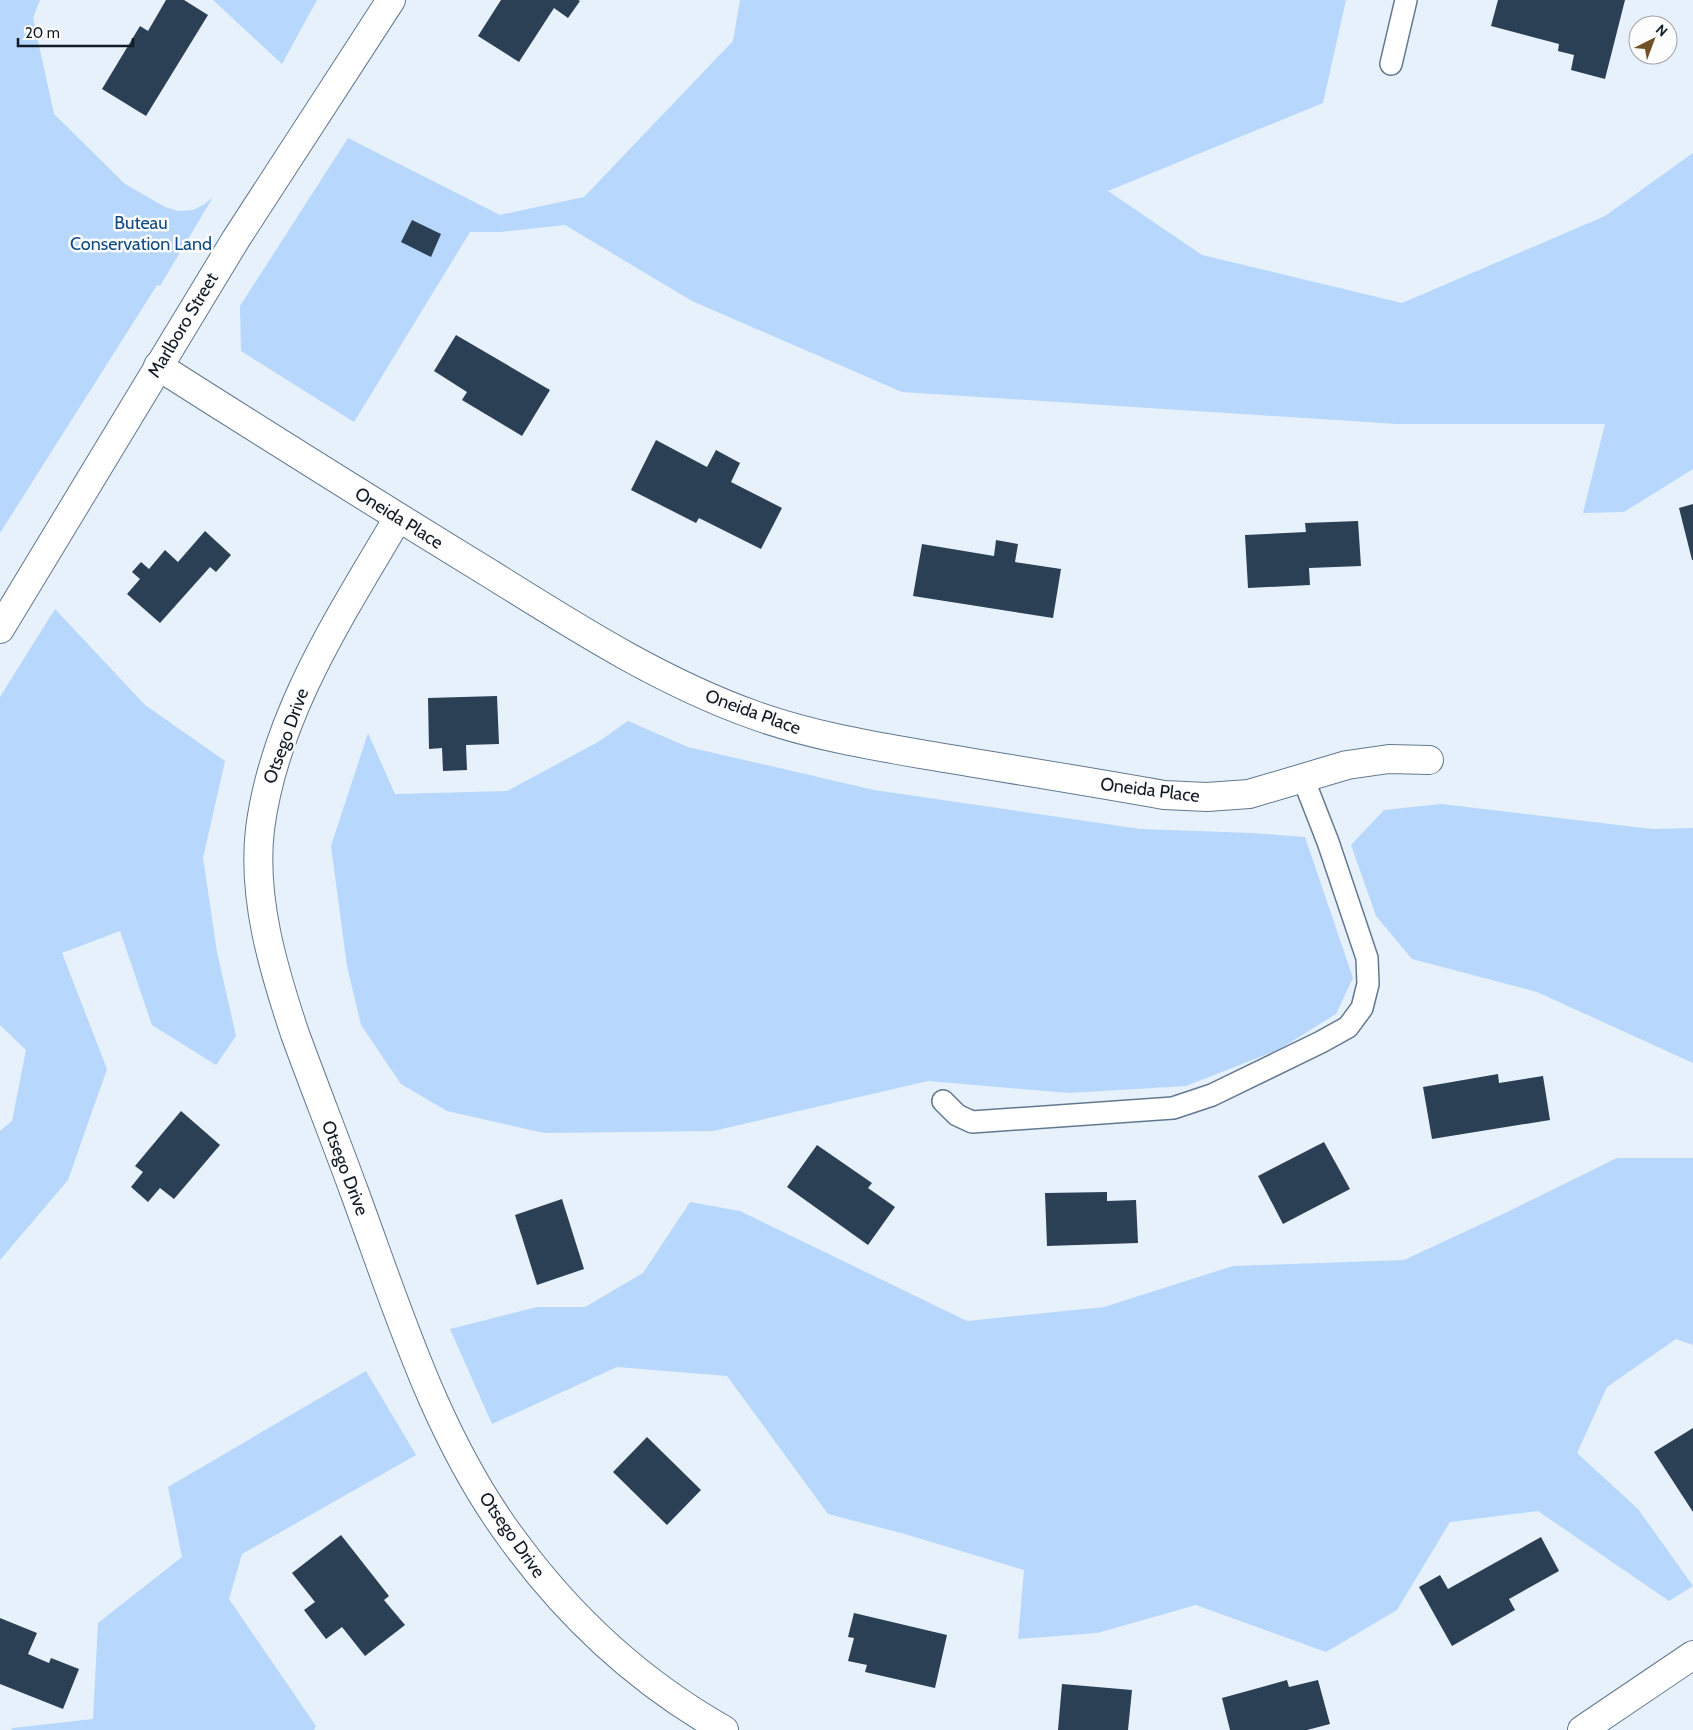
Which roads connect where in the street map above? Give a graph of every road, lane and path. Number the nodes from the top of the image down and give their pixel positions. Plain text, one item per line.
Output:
1 (391, 0) edge
2 (1406, 0) edge
3 (1391, 64) dead end
4 (158, 366) junction
5 (398, 518) junction
6 (0, 629) edge
7 (1429, 760) dead end
8 (1303, 778) junction
9 (943, 1101) dead end
10 (1693, 1655) edge
11 (724, 1730) edge
12 (1582, 1730) edge

1 - 4 street, Marlboro Street
2 - 3 lane
4 - 5 street, Oneida Place
4 - 6 street, Marlboro Street
5 - 8 street, Oneida Place
5 - 11 street, Otsego Drive
7 - 8 street, Oneida Place
8 - 9 lane
10 - 12 street

